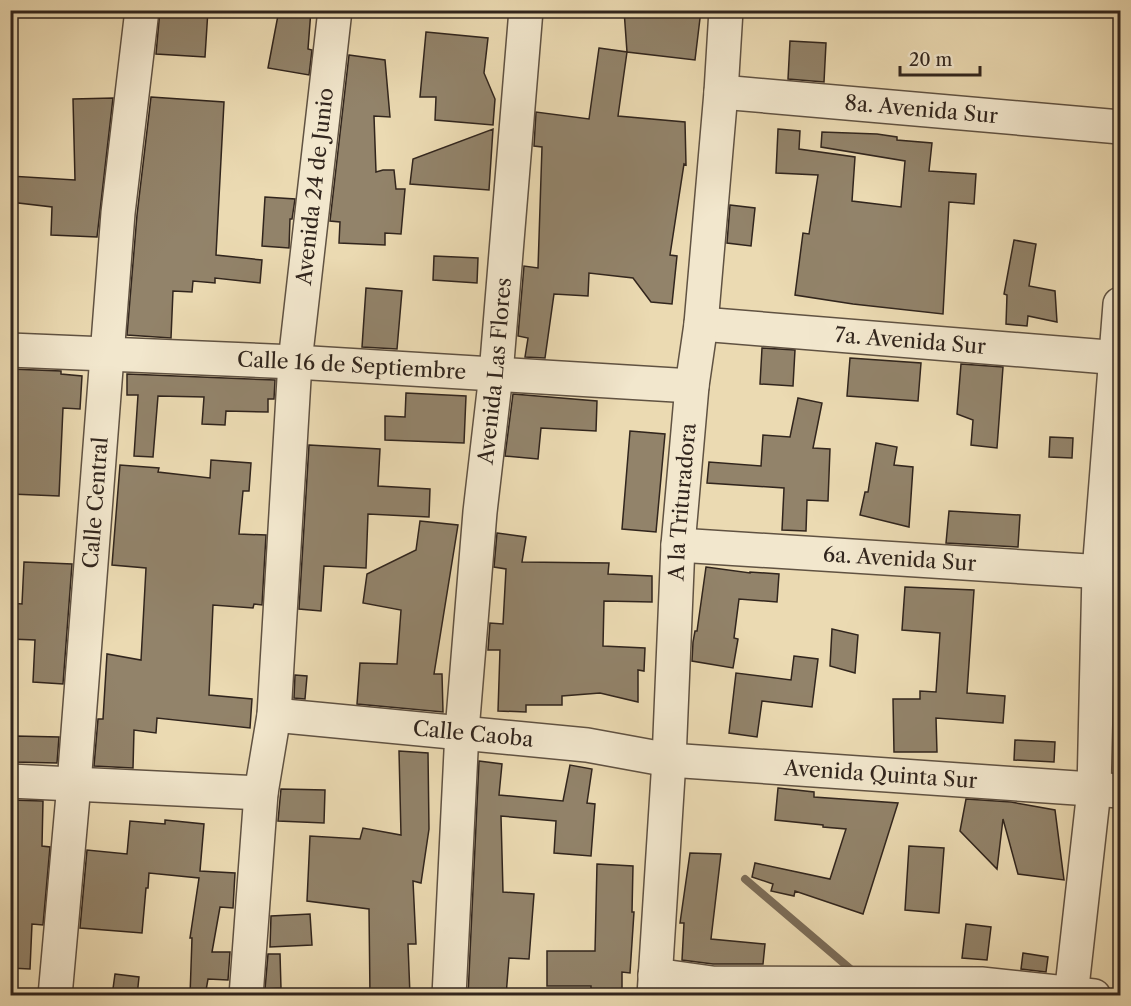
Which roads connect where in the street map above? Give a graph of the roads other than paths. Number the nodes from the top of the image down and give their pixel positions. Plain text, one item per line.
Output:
1 (142, 10) edge
2 (335, 10) edge
3 (526, 10) edge
4 (726, 10) edge
5 (721, 92) junction
6 (1120, 127) edge
7 (1120, 304) edge
8 (701, 324) junction
9 (10, 350) edge
10 (107, 355) junction
11 (1118, 357) edge
12 (295, 362) junction
13 (496, 374) junction
14 (692, 386) junction
15 (678, 545) junction
16 (1110, 572) edge
17 (274, 715) junction
18 (462, 731) junction
19 (669, 760) junction
20 (10, 780) edge
21 (74, 784) junction
22 (1107, 790) edge
23 (261, 793) junction
24 (655, 986) edge
25 (1078, 995) edge
26 (55, 996) edge
27 (246, 996) edge
28 (449, 996) edge

1 - 10 street, Calle Central
2 - 12 street, Avenida 24 de Junio
3 - 13 street, Avenida Las Flores
4 - 5 street, A la Trituradora
5 - 6 street, 8a. Avenida Sur
5 - 8 street, A la Trituradora
7 - 11 street
8 - 11 street, 7a. Avenida Sur
8 - 14 street, A la Trituradora
9 - 10 street, Calle 16 de Septiembre
10 - 12 street, Calle 16 de Septiembre
10 - 21 street, Calle Central
11 - 16 street
12 - 13 street, Calle 16 de Septiembre
12 - 17 street, Avenida 24 de Junio
13 - 14 street, Calle 16 de Septiembre
13 - 18 street, Avenida Las Flores
14 - 15 street, A la Trituradora
15 - 16 street, 6a. Avenida Sur
15 - 19 street, A la Trituradora
16 - 22 street
17 - 18 street, Calle Caoba
17 - 23 street, Avenida 24 de Junio
18 - 19 street, Calle Caoba
18 - 28 street, Avenida Las Flores
19 - 22 street, Avenida Quinta Sur
19 - 24 street, A la Trituradora
20 - 21 street
21 - 23 street
21 - 26 street, Calle Central
22 - 25 street
23 - 27 street, Avenida 24 de Junio
24 - 25 street

